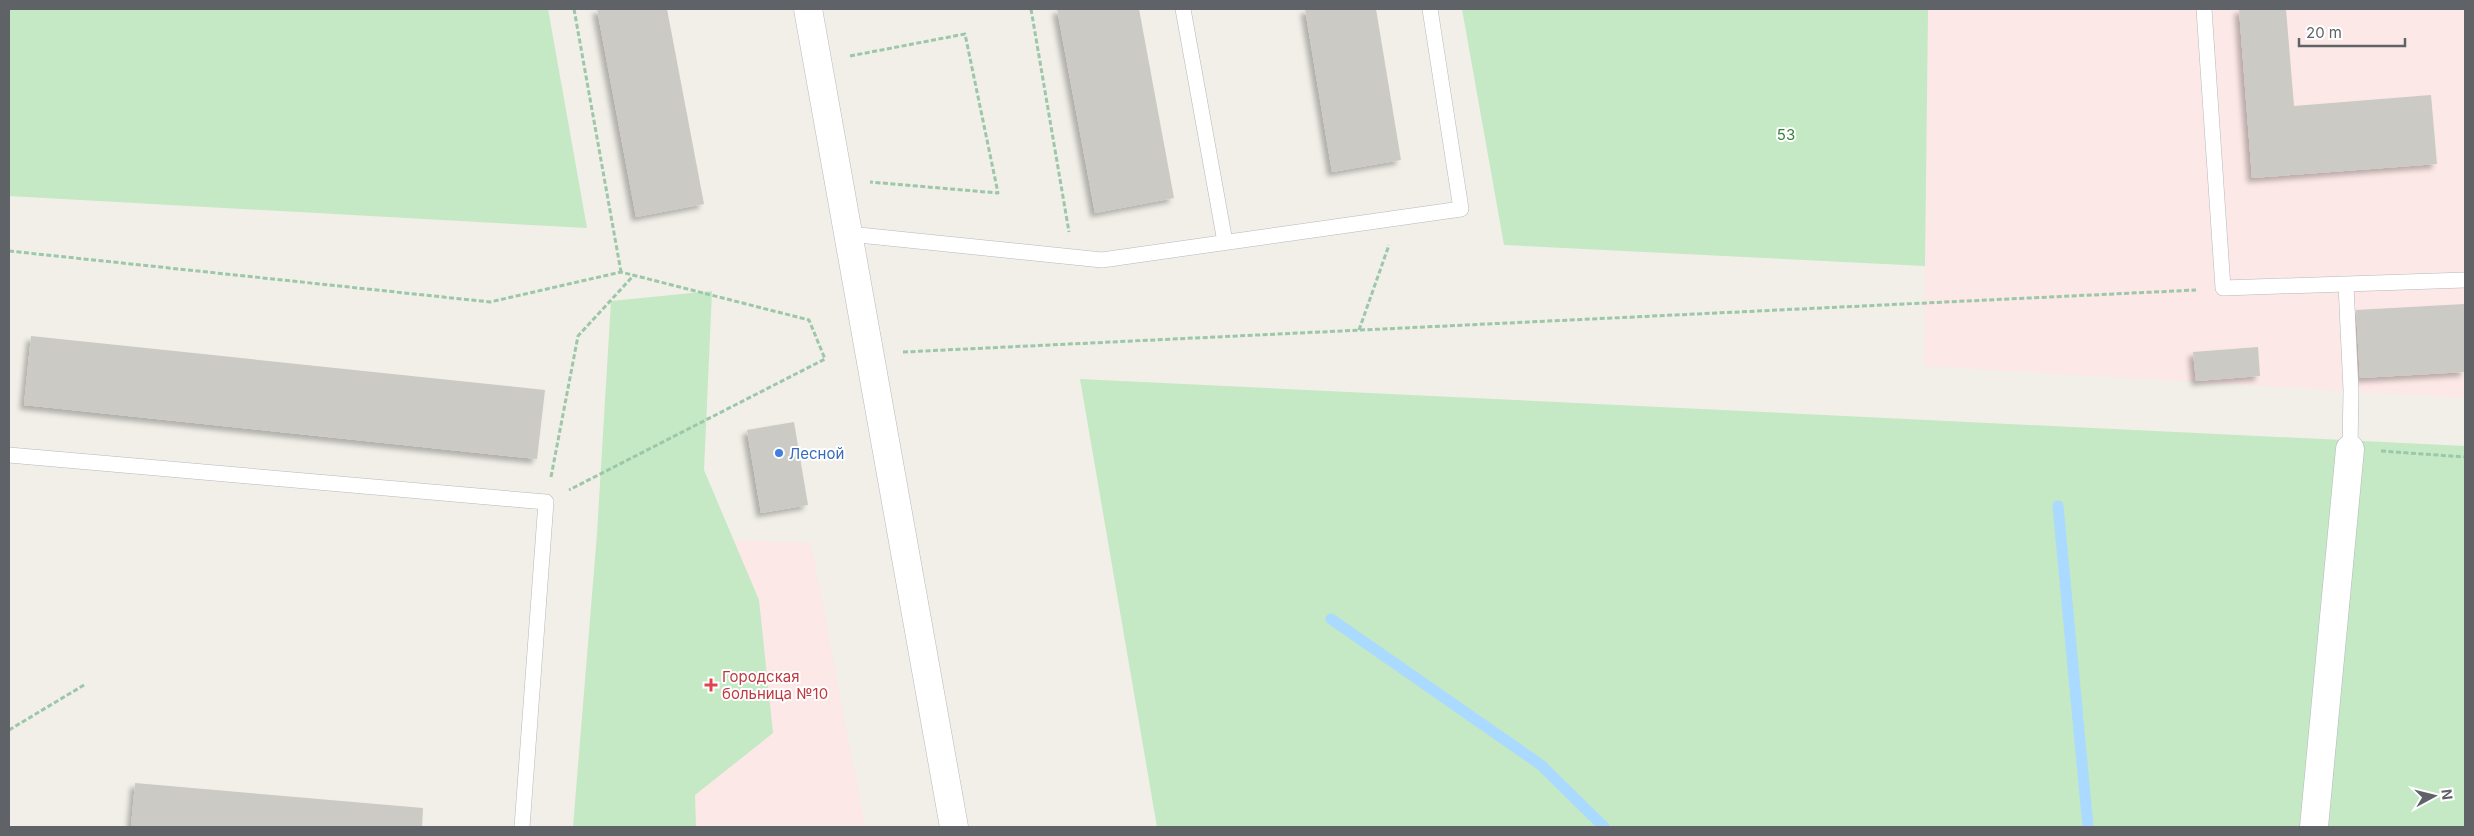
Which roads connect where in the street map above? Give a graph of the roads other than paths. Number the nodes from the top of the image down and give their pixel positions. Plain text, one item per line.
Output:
1 (808, 9) edge
2 (1183, 9) edge
3 (1430, 9) edge
4 (2204, 9) edge
5 (849, 234) junction
6 (1225, 242) junction
7 (2465, 280) edge
8 (2346, 285) junction
9 (2350, 449) joint
10 (9, 455) edge
11 (522, 827) edge
12 (954, 827) edge
13 (2314, 827) edge

1 - 5 street
2 - 6 lane
3 - 6 lane
4 - 8 lane
5 - 6 lane
5 - 12 street
7 - 8 lane
8 - 9 lane
9 - 13 street
10 - 11 lane

